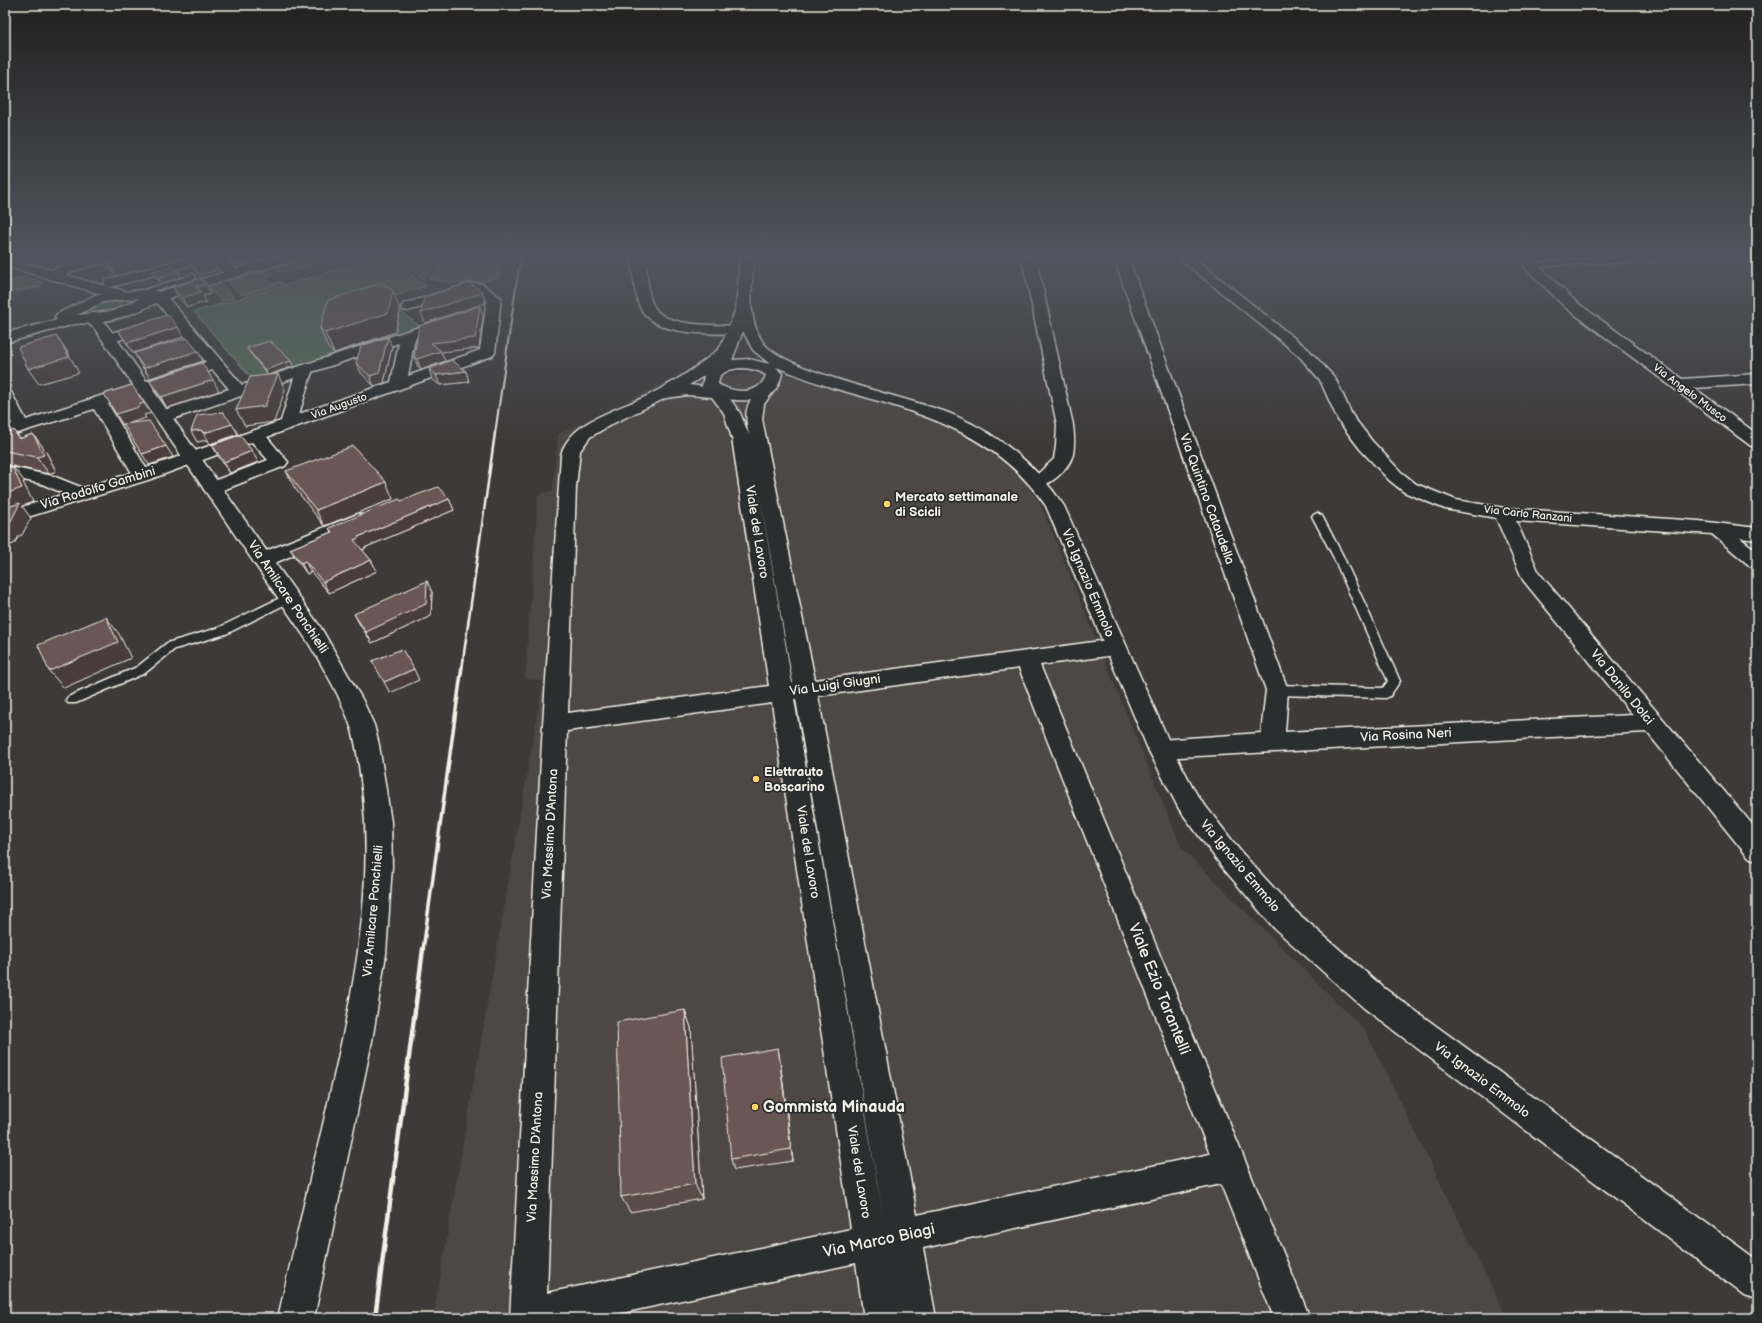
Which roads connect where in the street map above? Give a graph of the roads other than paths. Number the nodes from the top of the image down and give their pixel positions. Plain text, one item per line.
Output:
1 (63, 320) edge
2 (94, 320) edge
3 (115, 320) edge
4 (173, 320) edge
5 (424, 320) edge
6 (438, 320) edge
7 (487, 320) edge
8 (658, 320) edge
9 (739, 320) edge
10 (746, 320) edge
11 (1042, 320) edge
12 (1143, 320) edge
13 (1264, 320) edge
14 (1591, 320) edge
15 (432, 327) junction
16 (736, 330) junction
17 (179, 332) junction
18 (408, 335) junction
19 (5, 338) edge
20 (730, 346) junction
21 (212, 358) junction
22 (128, 362) junction
23 (306, 369) junction
24 (771, 370) junction
25 (695, 374) junction
26 (1757, 379) edge
27 (718, 380) junction
28 (837, 383) junction
29 (1678, 384) junction
30 (398, 385) junction
31 (239, 391) junction
32 (655, 398) junction
33 (98, 402) junction
34 (7, 404) edge
35 (164, 416) junction
36 (288, 424) junction
37 (22, 427) junction
38 (5, 432) edge
39 (256, 436) junction
40 (1757, 442) edge
41 (191, 459) junction
42 (5, 471) edge
43 (142, 476) junction
44 (1038, 482) junction
45 (212, 488) junction
46 (82, 494) junction
47 (1504, 514) junction
48 (371, 515) edge
49 (1317, 516) dead end
50 (5, 518) edge
51 (1718, 530) junction
52 (1757, 534) edge
53 (263, 560) junction
54 (1757, 561) edge
55 (290, 597) junction
56 (1115, 647) junction
57 (1026, 659) junction
58 (1276, 690) junction
59 (794, 691) junction
60 (72, 700) dead end
61 (1652, 723) junction
62 (555, 724) junction
63 (1272, 742) junction
64 (1160, 749) junction
65 (1757, 849) edge
66 (1231, 1166) junction
67 (903, 1236) junction
68 (870, 1243) junction
69 (1757, 1282) edge
70 (528, 1317) edge
71 (296, 1318) edge
72 (882, 1318) edge
73 (918, 1318) edge
74 (1292, 1318) edge

1 - 19 street
2 - 22 street, Via Amilcare Ponchielli
3 - 22 street
4 - 17 street
5 - 15 street
6 - 15 street
7 - 30 street, Via Augusto
8 - 16 street
9 - 16 street
10 - 24 street
11 - 44 street
12 - 58 street, Via Quintino Cataudella
13 - 47 street, Via Carlo Ranzani
14 - 29 street, Via Angelo Musco
15 - 18 street
16 - 20 street
17 - 21 street
17 - 22 street
17 - 22 street
18 - 23 street
18 - 30 street
20 - 25 street
20 - 27 street
21 - 22 street
21 - 31 street
22 - 33 street
22 - 35 street, Via Amilcare Ponchielli
23 - 31 street
23 - 36 street
24 - 27 street
24 - 27 street
24 - 28 street
24 - 28 street
24 - 59 street
25 - 27 street
25 - 32 street
26 - 29 street
27 - 32 street
27 - 59 street, Viale del Lavoro
28 - 44 street, Via Ignazio Emmolo
29 - 40 street, Via Angelo Musco
30 - 36 street, Via Augusto
31 - 35 street
32 - 62 street, Via Massimo D'Antona
33 - 37 street
33 - 43 street
34 - 37 street
35 - 41 street, Via Amilcare Ponchielli
36 - 39 street, Via Augusto
37 - 38 street
39 - 41 street, Via Augusto
39 - 45 street
41 - 43 street, Via Rodolfo Gambini
41 - 45 street, Via Amilcare Ponchielli
42 - 46 street
43 - 46 street, Via Rodolfo Gambini
44 - 56 street, Via Ignazio Emmolo
45 - 53 street, Via Amilcare Ponchielli
46 - 50 street, Via Rodolfo Gambini
47 - 51 street, Via Carlo Ranzani
47 - 61 street, Via Danilo Dolci
48 - 53 street
49 - 58 lane
51 - 52 street, Via Carlo Ranzani
51 - 54 street
53 - 55 street, Via Amilcare Ponchielli
55 - 60 lane
55 - 71 street, Via Amilcare Ponchielli
56 - 57 street, Via Luigi Giugni
56 - 64 street, Via Ignazio Emmolo
57 - 59 street, Via Luigi Giugni
57 - 66 street, Viale Ezio Tarantelli
58 - 63 street, Via Quintino Cataudella
59 - 62 street, Via Luigi Giugni
59 - 67 street
59 - 68 street, Viale del Lavoro
61 - 63 street, Via Rosina Neri
61 - 65 street, Via Danilo Dolci
62 - 70 street, Via Massimo D'Antona
63 - 64 street, Via Rosina Neri
64 - 69 street, Via Ignazio Emmolo
66 - 67 street, Via Marco Biagi
66 - 74 street, Viale Ezio Tarantelli
67 - 68 street, Via Marco Biagi
67 - 73 street
68 - 70 street, Via Marco Biagi
68 - 72 street, Viale del Lavoro

